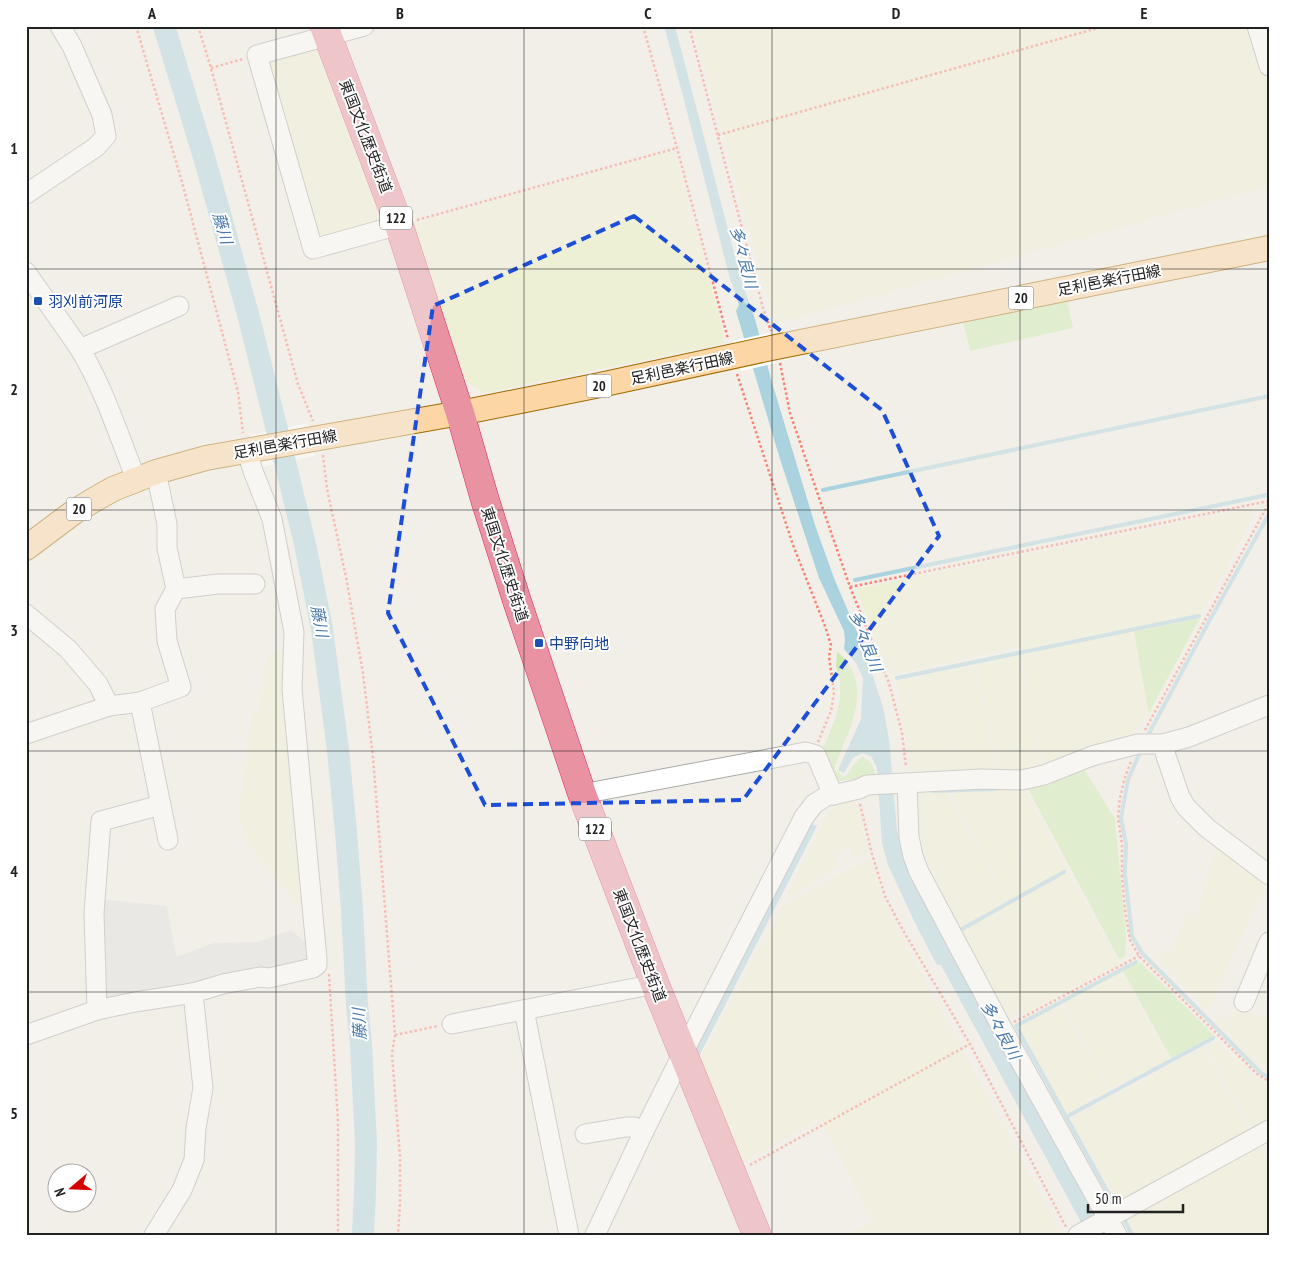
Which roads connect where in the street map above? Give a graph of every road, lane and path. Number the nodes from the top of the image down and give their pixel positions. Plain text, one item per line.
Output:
1 (60, 26) edge
2 (136, 26) edge
3 (198, 26) edge
4 (364, 26) edge
5 (643, 26) edge
6 (689, 26) edge
7 (1105, 26) edge
8 (1258, 26) edge
9 (326, 31) edge
10 (257, 55) junction
11 (1269, 66) edge
12 (211, 68) junction
13 (718, 135) junction
14 (677, 148) junction
15 (26, 194) edge
16 (399, 225) junction
17 (1269, 248) edge
18 (26, 272) edge
19 (179, 306) dead end
20 (775, 348) junction
21 (80, 349) junction
22 (735, 356) junction
23 (460, 413) junction
24 (315, 438) junction
25 (248, 447) junction
26 (146, 475) junction
27 (1269, 501) edge
28 (26, 548) edge
29 (255, 584) dead end
30 (850, 587) junction
31 (176, 588) junction
32 (26, 614) edge
33 (140, 702) junction
34 (1269, 705) edge
35 (109, 706) junction
36 (26, 734) edge
37 (1163, 744) junction
38 (816, 756) junction
39 (905, 783) junction
40 (863, 787) junction
41 (582, 794) junction
42 (832, 795) junction
43 (161, 805) junction
44 (168, 840) dead end
45 (1269, 875) edge
46 (1269, 942) edge
47 (1139, 956) dead end
48 (655, 984) junction
49 (193, 993) junction
50 (1244, 1002) dead end
51 (98, 1010) junction
52 (524, 1010) junction
53 (452, 1024) joint
54 (1002, 1028) junction
55 (26, 1035) edge
56 (395, 1035) junction
57 (970, 1044) junction
58 (683, 1052) junction
59 (1269, 1130) edge
60 (644, 1131) junction
61 (585, 1134) dead end
62 (732, 1173) junction
63 (1106, 1219) junction
64 (154, 1235) edge
65 (398, 1235) edge
66 (569, 1235) edge
67 (594, 1235) edge
68 (757, 1235) edge
69 (1070, 1235) edge
70 (1078, 1235) edge
71 (1117, 1235) edge

1 - 15 street
2 - 25 path
3 - 12 path
4 - 9 street
5 - 14 path
6 - 13 path
7 - 13 path
8 - 11 street
9 - 10 street
9 - 16 highway, 東国文化歴史街道 / 122
10 - 12 path
10 - 16 street
12 - 24 path
13 - 20 path
14 - 16 path
14 - 22 path
16 - 23 highway, 東国文化歴史街道 / 122
17 - 20 main road, 足利邑楽行田線 / 20
18 - 21 street
19 - 21 street
20 - 22 main road, 足利邑楽行田線 / 20
20 - 30 path
21 - 26 street
22 - 23 main road, 足利邑楽行田線 / 20
22 - 38 path
23 - 24 main road, 足利邑楽行田線 / 20
23 - 41 highway, 東国文化歴史街道 / 122
24 - 25 main road, 足利邑楽行田線 / 20
24 - 56 path
25 - 26 main road, 足利邑楽行田線 / 20
25 - 49 street
26 - 28 main road, 足利邑楽行田線 / 20
26 - 31 street
27 - 30 path
29 - 31 street
30 - 39 path
31 - 33 street
32 - 35 street
33 - 35 street
33 - 43 street
34 - 37 street
35 - 36 street
37 - 39 street
37 - 45 street
38 - 41 street
38 - 42 street
39 - 40 street
39 - 54 street
40 - 42 street
40 - 57 path
41 - 48 highway, 東国文化歴史街道 / 122
42 - 58 street
43 - 44 street
43 - 51 street
46 - 50 street
47 - 54 path
48 - 52 street
48 - 58 highway, 東国文化歴史街道 / 122
49 - 51 street
49 - 64 street
51 - 55 street
52 - 53 street
52 - 66 street
53 - 56 path
54 - 63 street
56 - 65 path
57 - 62 path
57 - 69 path
58 - 60 street
58 - 62 highway, 東国文化歴史街道 / 122
59 - 63 street
60 - 61 street
60 - 67 street
62 - 68 highway, 東国文化歴史街道 / 122
63 - 70 street
63 - 71 street

